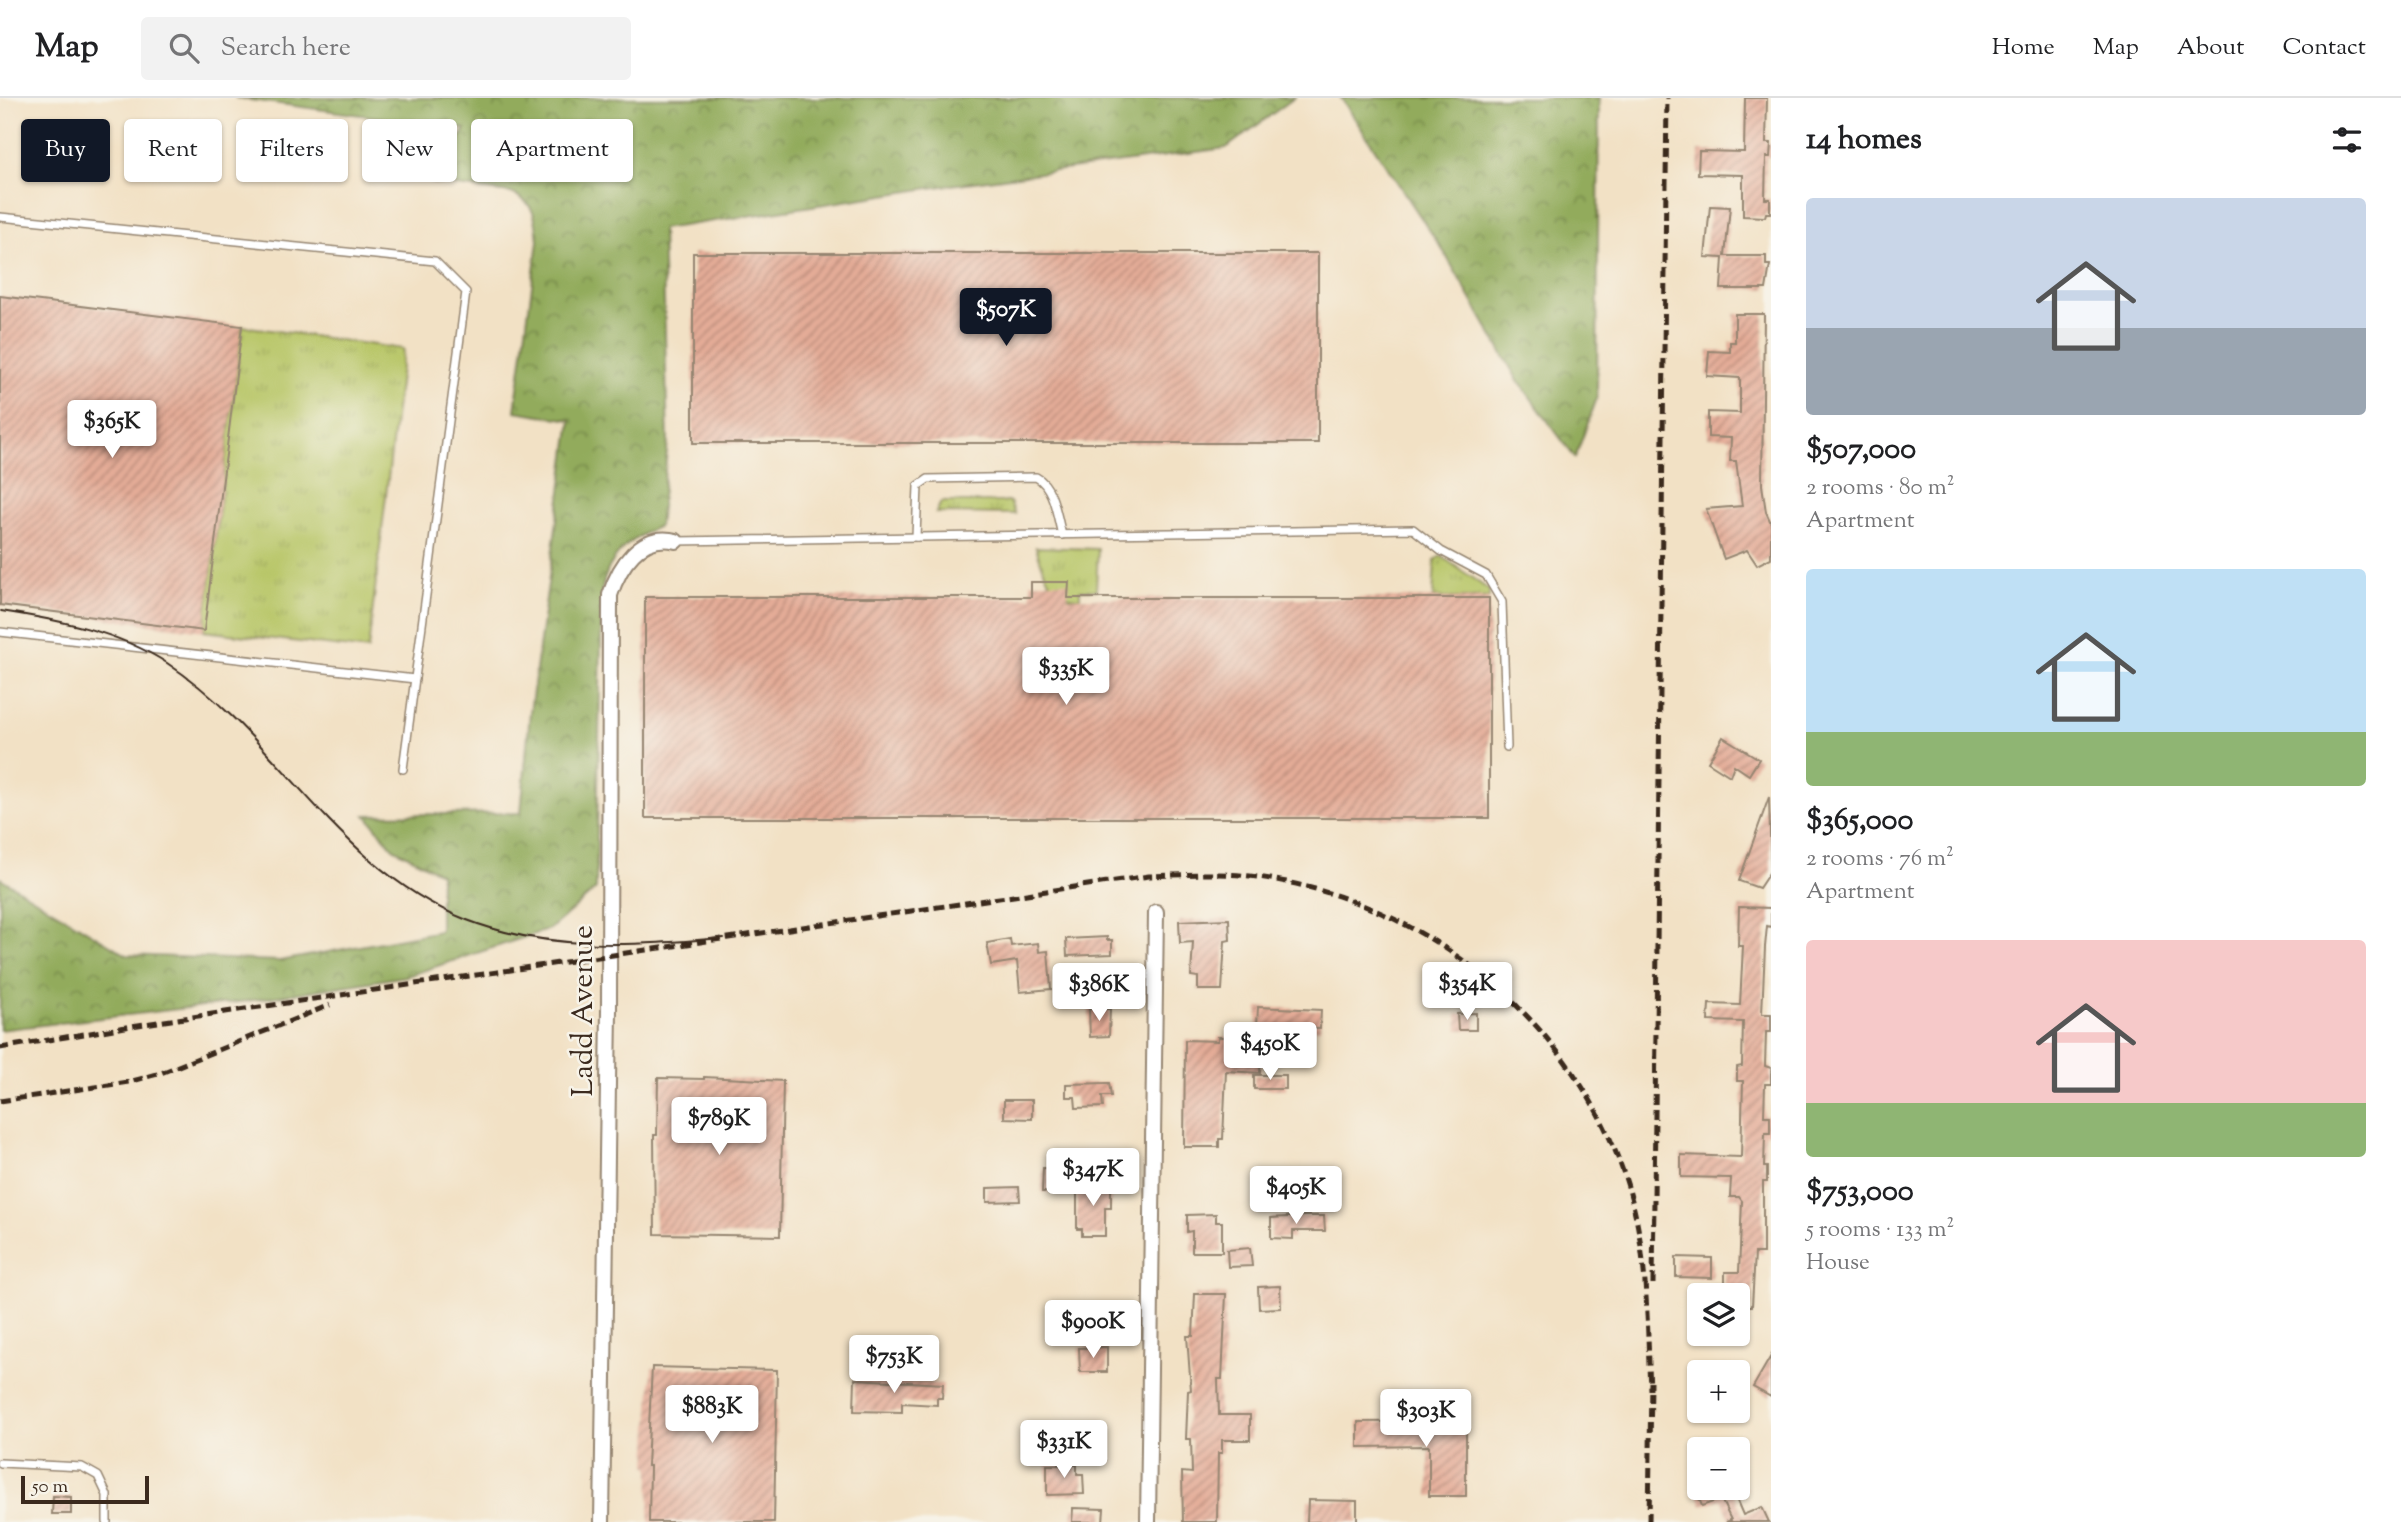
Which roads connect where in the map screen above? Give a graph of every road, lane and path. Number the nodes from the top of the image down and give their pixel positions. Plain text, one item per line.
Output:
1 (0, 217) edge
2 (1062, 535) junction
3 (916, 537) junction
4 (676, 541) joint
5 (0, 632) edge
6 (415, 679) junction
7 (1507, 747) dead end
8 (403, 769) dead end
9 (1157, 912) dead end
10 (0, 1463) edge
11 (107, 1522) edge
12 (602, 1522) edge
13 (1148, 1522) edge

1 - 6 lane
2 - 3 lane
2 - 3 lane
2 - 7 lane
3 - 4 lane
4 - 12 street, Ladd Avenue
5 - 6 lane
6 - 8 lane
9 - 13 street
10 - 11 lane

